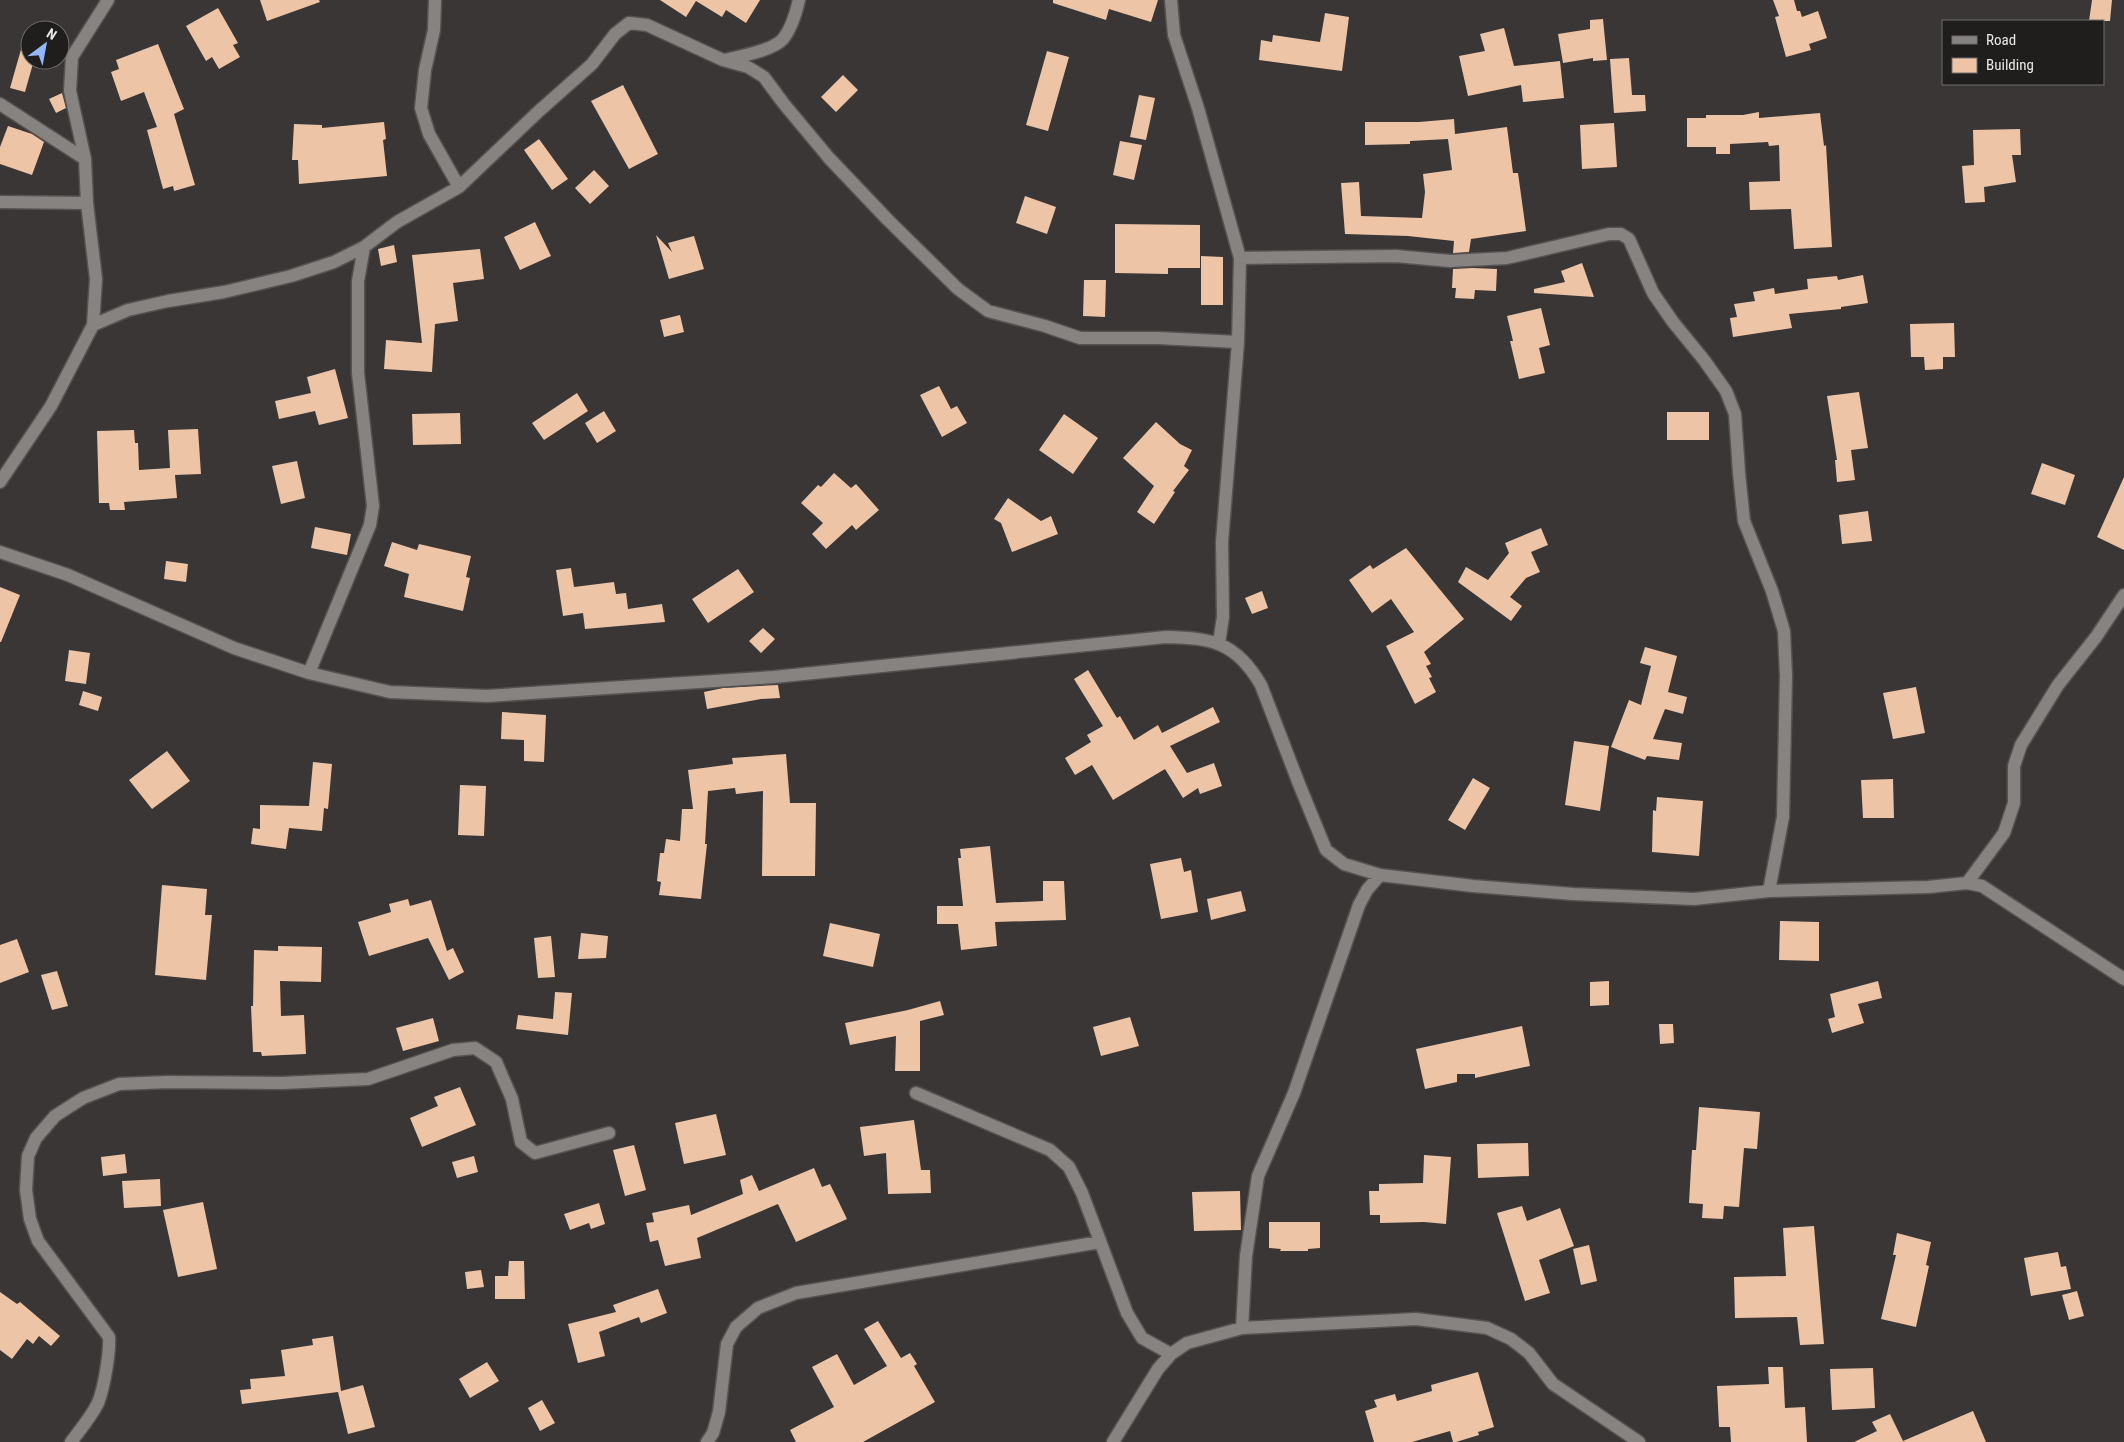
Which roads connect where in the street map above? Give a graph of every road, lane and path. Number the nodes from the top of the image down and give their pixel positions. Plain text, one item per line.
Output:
1 (108, 0) edge
2 (435, 0) edge
3 (799, 0) edge
4 (1171, 0) edge
5 (723, 60) junction
6 (0, 104) edge
7 (85, 159) junction
8 (460, 187) junction
9 (0, 202) edge
10 (87, 203) junction
11 (364, 247) junction
12 (1240, 258) junction
13 (93, 325) junction
14 (1238, 342) junction
15 (0, 482) edge
16 (0, 552) edge
17 (2124, 594) edge
18 (1218, 643) junction
19 (309, 673) junction
20 (1380, 875) junction
21 (1967, 883) junction
22 (1769, 891) junction
23 (2124, 980) edge
24 (916, 1093) dead end
25 (609, 1133) dead end
26 (1100, 1242) junction
27 (1242, 1328) junction
28 (1171, 1354) junction
29 (71, 1442) edge
30 (707, 1442) edge
31 (1113, 1442) edge
32 (1639, 1442) edge

1 - 7 street
2 - 8 street
3 - 5 street
4 - 12 street
5 - 8 street
5 - 14 street
6 - 7 street
7 - 10 street
8 - 11 street
9 - 10 street
10 - 13 street
11 - 13 street
11 - 19 street
12 - 14 street
12 - 22 street
13 - 15 street
14 - 18 street
16 - 19 street
17 - 21 street
18 - 19 street
18 - 20 street
20 - 22 street
20 - 27 street
21 - 22 street
21 - 23 street
24 - 26 street
25 - 29 street
26 - 28 street
26 - 30 street
27 - 28 street
27 - 32 street
28 - 31 street

